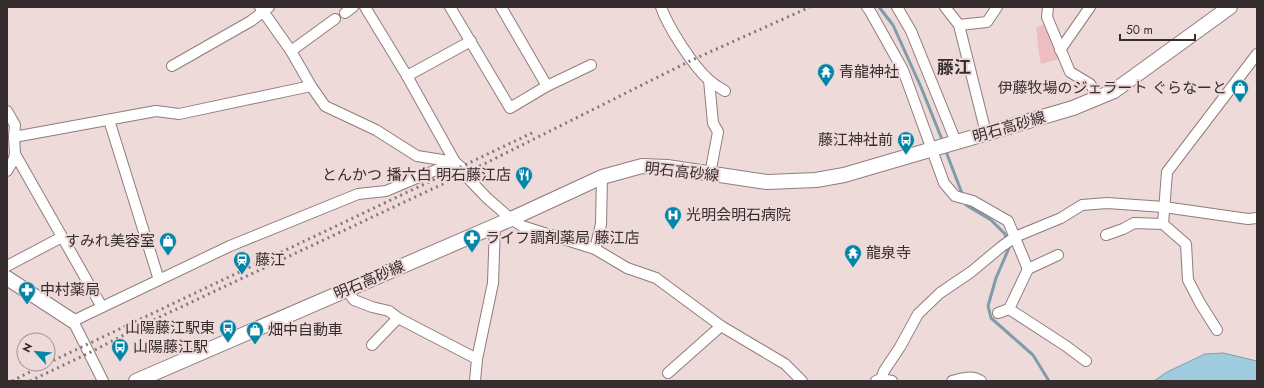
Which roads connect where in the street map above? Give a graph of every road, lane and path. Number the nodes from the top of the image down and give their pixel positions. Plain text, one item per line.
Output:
1 (365, 7) edge
2 (450, 7) edge
3 (501, 7) edge
4 (661, 7) edge
5 (867, 7) edge
6 (897, 7) edge
7 (945, 7) edge
8 (997, 7) edge
9 (1048, 7) edge
10 (1090, 7) edge
11 (1230, 7) edge
12 (264, 9) edge
13 (335, 19) dead end
14 (959, 26) junction
15 (471, 41) junction
16 (1060, 50) junction
17 (291, 51) junction
18 (1257, 54) edge
19 (591, 65) dead end
20 (172, 66) dead end
21 (407, 76) junction
22 (709, 80) junction
23 (311, 86) junction
24 (547, 86) junction
25 (724, 91) dead end
26 (1099, 97) junction
27 (7, 110) edge
28 (109, 120) junction
29 (986, 133) junction
30 (14, 137) junction
31 (944, 146) junction
32 (14, 154) junction
33 (455, 162) junction
34 (7, 171) edge
35 (710, 174) junction
36 (602, 177) junction
37 (1164, 207) junction
38 (1257, 218) edge
39 (512, 219) junction
40 (1163, 224) junction
41 (495, 225) junction
42 (1106, 235) dead end
43 (62, 237) junction
44 (1015, 237) junction
45 (595, 249) junction
46 (1058, 255) dead end
47 (7, 266) edge
48 (1028, 270) junction
49 (7, 278) edge
50 (159, 280) junction
51 (346, 289) junction
52 (102, 307) junction
53 (1009, 309) junction
54 (998, 313) dead end
55 (398, 318) junction
56 (73, 321) junction
57 (722, 326) junction
58 (1217, 330) dead end
59 (372, 345) dead end
60 (477, 359) junction
61 (1086, 362) dead end
62 (668, 373) dead end
63 (879, 380) edge
64 (103, 381) edge
65 (136, 381) edge
66 (475, 381) edge
67 (802, 381) edge
68 (892, 381) edge
69 (952, 381) edge
70 (981, 381) edge

1 - 21 street
2 - 15 street
3 - 24 street
4 - 22 street
5 - 31 street
6 - 31 street
7 - 14 street
8 - 14 street
9 - 16 street
10 - 16 street
11 - 26 main road, 明石高砂線
12 - 17 street
12 - 20 street
13 - 17 street
14 - 29 street
15 - 21 street
15 - 24 street
16 - 26 street
17 - 23 street
18 - 37 street
19 - 24 street
21 - 33 street
22 - 25 street
22 - 35 street
23 - 28 street
23 - 33 street
26 - 29 main road, 明石高砂線
27 - 30 street
28 - 30 street
28 - 50 street
29 - 31 main road, 明石高砂線
30 - 32 street
31 - 35 main road, 明石高砂線
31 - 44 street
32 - 34 street
32 - 43 street
33 - 39 street
33 - 50 street
35 - 36 main road, 明石高砂線
36 - 39 main road, 明石高砂線
36 - 45 street
37 - 38 street
37 - 40 street
37 - 44 street
39 - 41 main road, 明石高砂線
39 - 45 street
40 - 42 street
40 - 58 street
41 - 51 main road, 明石高砂線
41 - 60 street
43 - 47 street
43 - 52 street
44 - 48 street
44 - 63 street
45 - 57 street
46 - 48 street
48 - 53 street
49 - 56 main road
50 - 52 street
51 - 55 street
51 - 65 main road, 明石高砂線
52 - 56 street
53 - 54 street
53 - 61 street
55 - 59 street
55 - 60 street
56 - 64 street
57 - 62 street
57 - 67 street
60 - 66 street
63 - 68 street
69 - 70 street

